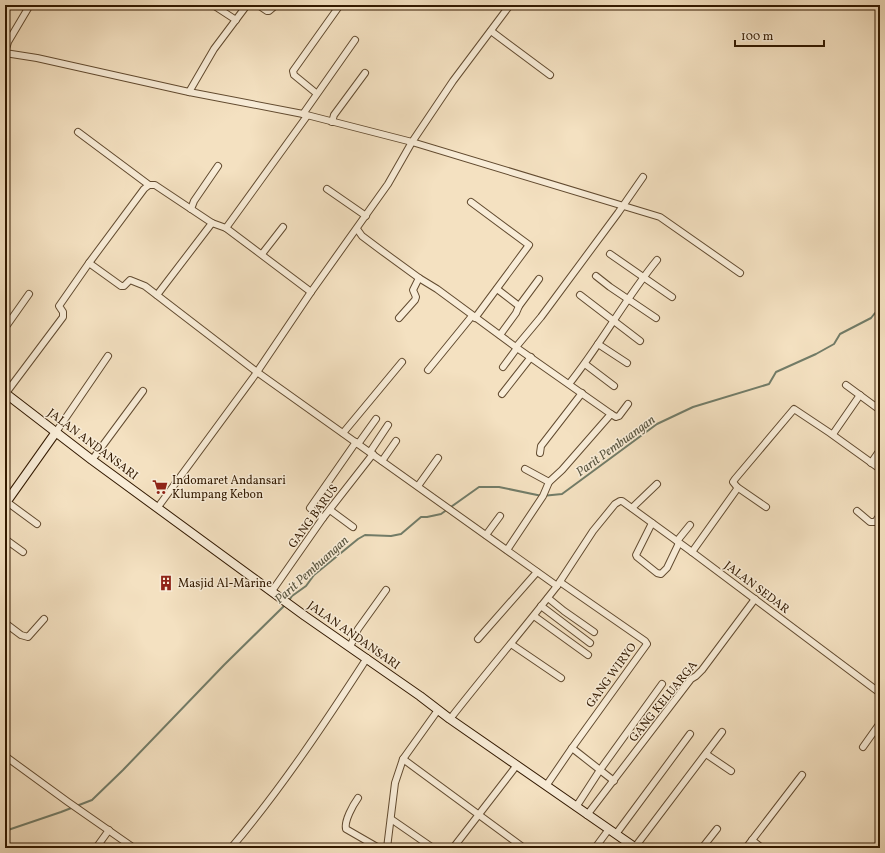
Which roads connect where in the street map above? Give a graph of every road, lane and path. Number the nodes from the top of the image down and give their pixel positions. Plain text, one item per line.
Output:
1 (30, 5) edge
2 (213, 5) edge
3 (247, 5) edge
4 (258, 5) edge
5 (276, 5) edge
6 (340, 5) edge
7 (510, 5) edge
8 (236, 20) junction
9 (491, 31) junction
10 (354, 40) dead end
11 (5, 53) edge
12 (365, 73) dead end
13 (550, 74) dead end
14 (189, 92) junction
15 (316, 93) junction
16 (305, 115) junction
17 (332, 122) junction
18 (78, 132) dead end
19 (412, 142) junction
20 (218, 166) dead end
21 (643, 177) dead end
22 (149, 185) junction
23 (327, 189) dead end
24 (471, 202) dead end
25 (191, 209) junction
26 (620, 210) junction
27 (366, 216) junction
28 (212, 223) junction
29 (283, 227) dead end
30 (226, 228) junction
31 (357, 228) junction
32 (262, 254) junction
33 (610, 254) dead end
34 (657, 260) dead end
35 (88, 264) junction
36 (740, 273) dead end
37 (596, 276) dead end
38 (419, 278) junction
39 (643, 278) junction
40 (538, 279) dead end
41 (497, 288) junction
42 (311, 292) junction
43 (29, 294) dead end
44 (158, 295) junction
45 (580, 295) dead end
46 (672, 297) dead end
47 (628, 300) junction
48 (519, 306) junction
49 (474, 317) junction
50 (399, 318) dead end
51 (656, 318) dead end
52 (613, 321) junction
53 (5, 328) edge
54 (500, 335) junction
55 (640, 341) dead end
56 (598, 344) junction
57 (516, 348) junction
58 (108, 356) dead end
59 (530, 357) junction
60 (402, 362) dead end
61 (627, 363) dead end
62 (585, 364) junction
63 (503, 367) dead end
64 (428, 370) dead end
65 (257, 372) junction
66 (569, 384) junction
67 (846, 385) dead end
68 (614, 386) dead end
69 (143, 391) dead end
70 (582, 393) junction
71 (502, 394) dead end
72 (860, 395) junction
73 (6, 396) edge
74 (628, 404) dead end
75 (880, 410) edge
76 (611, 414) junction
77 (376, 419) dead end
78 (388, 425) dead end
79 (56, 432) junction
80 (343, 433) junction
81 (833, 434) junction
82 (396, 441) dead end
83 (357, 443) junction
84 (880, 450) edge
85 (371, 453) junction
86 (540, 453) dead end
87 (438, 458) dead end
88 (92, 460) junction
89 (382, 461) junction
90 (871, 463) junction
91 (525, 469) dead end
92 (880, 469) edge
93 (549, 482) junction
94 (657, 484) dead end
95 (418, 486) junction
96 (738, 487) junction
97 (6, 503) edge
98 (158, 507) junction
99 (766, 507) dead end
100 (632, 508) junction
101 (330, 510) junction
102 (857, 511) dead end
103 (880, 515) edge
104 (500, 516) dead end
105 (323, 518) junction
106 (652, 523) junction
107 (37, 524) dead end
108 (690, 525) dead end
109 (353, 527) dead end
110 (486, 535) junction
111 (5, 539) edge
112 (678, 542) junction
113 (507, 550) junction
114 (23, 552) dead end
115 (692, 552) junction
116 (537, 572) junction
117 (559, 584) junction
118 (386, 590) dead end
119 (272, 591) junction
120 (548, 598) junction
121 (755, 599) junction
122 (541, 606) junction
123 (534, 616) junction
124 (44, 619) dead end
125 (6, 625) edge
126 (594, 632) dead end
127 (478, 639) dead end
128 (590, 643) dead end
129 (511, 644) junction
130 (350, 647) junction
131 (588, 655) dead end
132 (367, 658) junction
133 (561, 678) dead end
134 (662, 684) dead end
135 (880, 693) edge
136 (438, 710) junction
137 (450, 719) junction
138 (880, 723) edge
139 (722, 732) dead end
140 (690, 734) dead end
141 (863, 747) dead end
142 (572, 748) junction
143 (706, 754) junction
144 (5, 756) edge
145 (403, 760) junction
146 (516, 765) junction
147 (600, 770) junction
148 (731, 772) dead end
149 (802, 775) dead end
150 (614, 781) junction
151 (546, 786) junction
152 (358, 798) dead end
153 (576, 807) junction
154 (478, 813) junction
155 (587, 815) junction
156 (391, 818) junction
157 (717, 829) dead end
158 (109, 830) junction
159 (613, 831) junction
160 (752, 840) junction
161 (96, 848) edge
162 (134, 848) edge
163 (231, 848) edge
164 (379, 848) edge
165 (387, 848) edge
166 (433, 848) edge
167 (453, 848) edge
168 (524, 848) edge
169 (595, 848) edge
170 (635, 848) edge
171 (702, 848) edge
172 (746, 848) edge
173 (762, 848) edge

1 - 11 street
2 - 8 street
3 - 8 street
4 - 5 street
6 - 15 street
7 - 9 street
8 - 14 street
9 - 13 street
9 - 19 street
10 - 15 street
11 - 14 street
12 - 17 street
14 - 16 street
15 - 16 street
16 - 17 street
16 - 30 street
17 - 19 street
18 - 22 street
19 - 26 street
19 - 27 street
20 - 25 street
21 - 26 street
22 - 25 street
22 - 35 street
23 - 27 street
24 - 41 street
25 - 28 street
26 - 36 street
26 - 57 street
27 - 31 street
28 - 30 street
28 - 44 street
29 - 32 street
30 - 32 street
31 - 38 street
31 - 42 street
32 - 42 street
33 - 39 street
34 - 39 street
35 - 44 street
35 - 73 street
37 - 47 street
38 - 49 street
38 - 50 street
39 - 46 street
39 - 47 street
40 - 48 street
41 - 48 street
41 - 49 street
42 - 65 street
43 - 53 street
44 - 65 street
45 - 52 street
47 - 51 street
47 - 52 street
48 - 54 street
49 - 54 street
49 - 64 street
52 - 55 street
52 - 56 street
54 - 57 street
56 - 61 street
56 - 62 street
57 - 59 street
57 - 63 street
58 - 79 street
59 - 66 street
59 - 71 street
60 - 80 street
62 - 66 street
62 - 68 street
65 - 80 street
65 - 98 street
66 - 70 street
67 - 72 street
69 - 88 street
70 - 76 street
70 - 86 street
72 - 75 street
72 - 81 street
73 - 79 street, JALAN ANDANSARI
74 - 76 street
76 - 93 street
77 - 83 street
78 - 85 street, GANG BARUS
79 - 88 street, JALAN ANDANSARI
79 - 97 street
80 - 83 street
81 - 90 street
81 - 96 street
82 - 89 street
83 - 85 street
83 - 105 street
84 - 90 street
85 - 89 street
85 - 101 street, GANG BARUS
87 - 95 street
88 - 98 street, JALAN ANDANSARI
89 - 95 street
90 - 92 street
91 - 93 street
93 - 113 street
94 - 100 street
95 - 110 street
96 - 99 street
96 - 115 street
97 - 107 street
98 - 119 street, JALAN ANDANSARI
100 - 106 street, JALAN SEDAR
100 - 117 street, JALAN SEDAR
101 - 105 street, GANG BARUS
101 - 109 street
102 - 103 street
104 - 110 street
105 - 119 street, GANG BARUS
106 - 112 street, JALAN SEDAR
106 - 112 street
108 - 112 street
110 - 113 street
111 - 114 street
112 - 115 street, JALAN SEDAR
113 - 116 street
115 - 121 street, JALAN SEDAR
116 - 117 street
116 - 127 street
117 - 120 street
117 - 142 street, GANG WIRYO
118 - 130 street
119 - 130 street, JALAN ANDANSARI
120 - 122 street
120 - 126 street
121 - 135 street, JALAN SEDAR
121 - 150 street, GANG KELUARGA
122 - 123 street
122 - 128 street
123 - 129 street
123 - 131 street
124 - 125 street
129 - 133 street
129 - 137 street
130 - 132 street, JALAN ANDANSARI
132 - 136 street, JALAN ANDANSARI
132 - 163 street
134 - 147 street
136 - 137 street, JALAN ANDANSARI
136 - 145 street
137 - 146 street, JALAN ANDANSARI
138 - 141 street
139 - 143 street
140 - 159 street
142 - 147 street
142 - 151 street, GANG WIRYO
143 - 148 street
143 - 170 street
144 - 158 street
145 - 154 street
145 - 156 street
146 - 151 street, JALAN ANDANSARI
146 - 154 street
147 - 150 street
147 - 153 street
149 - 160 street
150 - 155 street, GANG KELUARGA
151 - 153 street, JALAN ANDANSARI
152 - 164 street
153 - 155 street, JALAN ANDANSARI
154 - 167 street
154 - 168 street
155 - 159 street, JALAN ANDANSARI
156 - 165 street
156 - 166 street
157 - 171 street
158 - 161 street
158 - 162 street
159 - 169 street
159 - 170 street, JALAN ANDANSARI
160 - 172 street
160 - 173 street

